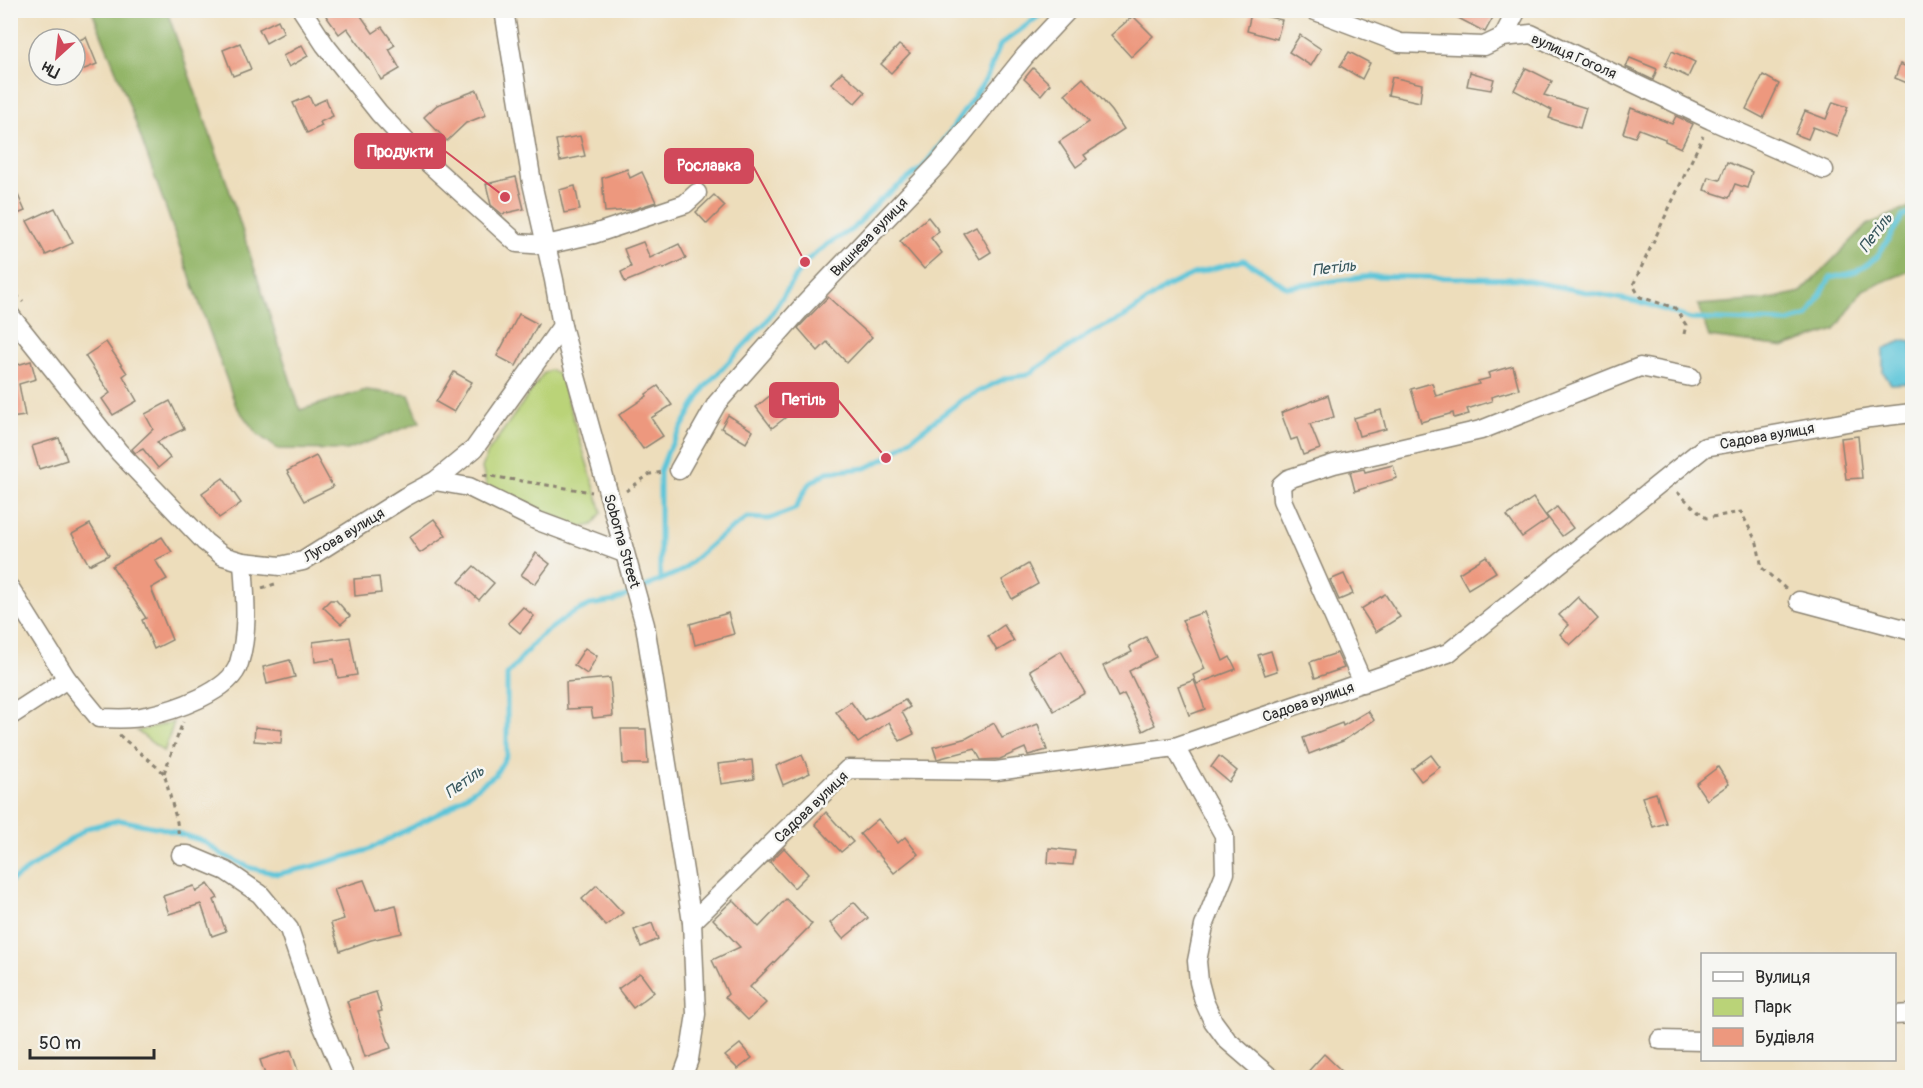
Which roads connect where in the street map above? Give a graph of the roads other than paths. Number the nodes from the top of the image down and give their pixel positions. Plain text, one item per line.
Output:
1 (302, 10) edge
2 (504, 10) edge
3 (1068, 10) edge
4 (1313, 10) edge
5 (1517, 10) edge
6 (1503, 37) junction
7 (1824, 170) dead end
8 (697, 193) dead end
9 (546, 244) junction
10 (10, 315) edge
11 (562, 326) junction
12 (1690, 377) dead end
13 (1912, 413) edge
14 (679, 470) dead end
15 (435, 481) junction
16 (626, 559) junction
17 (243, 562) junction
18 (10, 588) edge
19 (1799, 601) road end
20 (1912, 631) edge
21 (67, 679) junction
22 (1363, 683) junction
23 (10, 716) edge
24 (1175, 747) junction
25 (181, 855) dead end
26 (692, 922) junction
27 (1912, 1014) edge
28 (1896, 1015) edge
29 (1660, 1040) dead end
30 (1701, 1041) edge
31 (345, 1077) edge
32 (682, 1077) edge
33 (1271, 1077) edge

1 - 9 street
2 - 9 street, Soborna Street
3 - 14 street, Вишнева вулиця
4 - 6 street, вулиця Гоголя
5 - 6 street
6 - 7 street, вулиця Гоголя
8 - 9 street
9 - 11 street, Soborna Street
10 - 17 street, Лугова вулиця
11 - 15 street, Лугова вулиця
11 - 16 street, Soborna Street
12 - 22 street
13 - 22 street, Садова вулиця
15 - 16 street
15 - 17 street, Лугова вулиця
16 - 26 street, Soborna Street
17 - 21 street
18 - 21 street
19 - 20 street
21 - 23 street
22 - 24 street, Садова вулиця
24 - 26 street, Садова вулиця
24 - 33 street
25 - 31 street
26 - 32 street, Soborna Street
27 - 28 street
29 - 30 street

